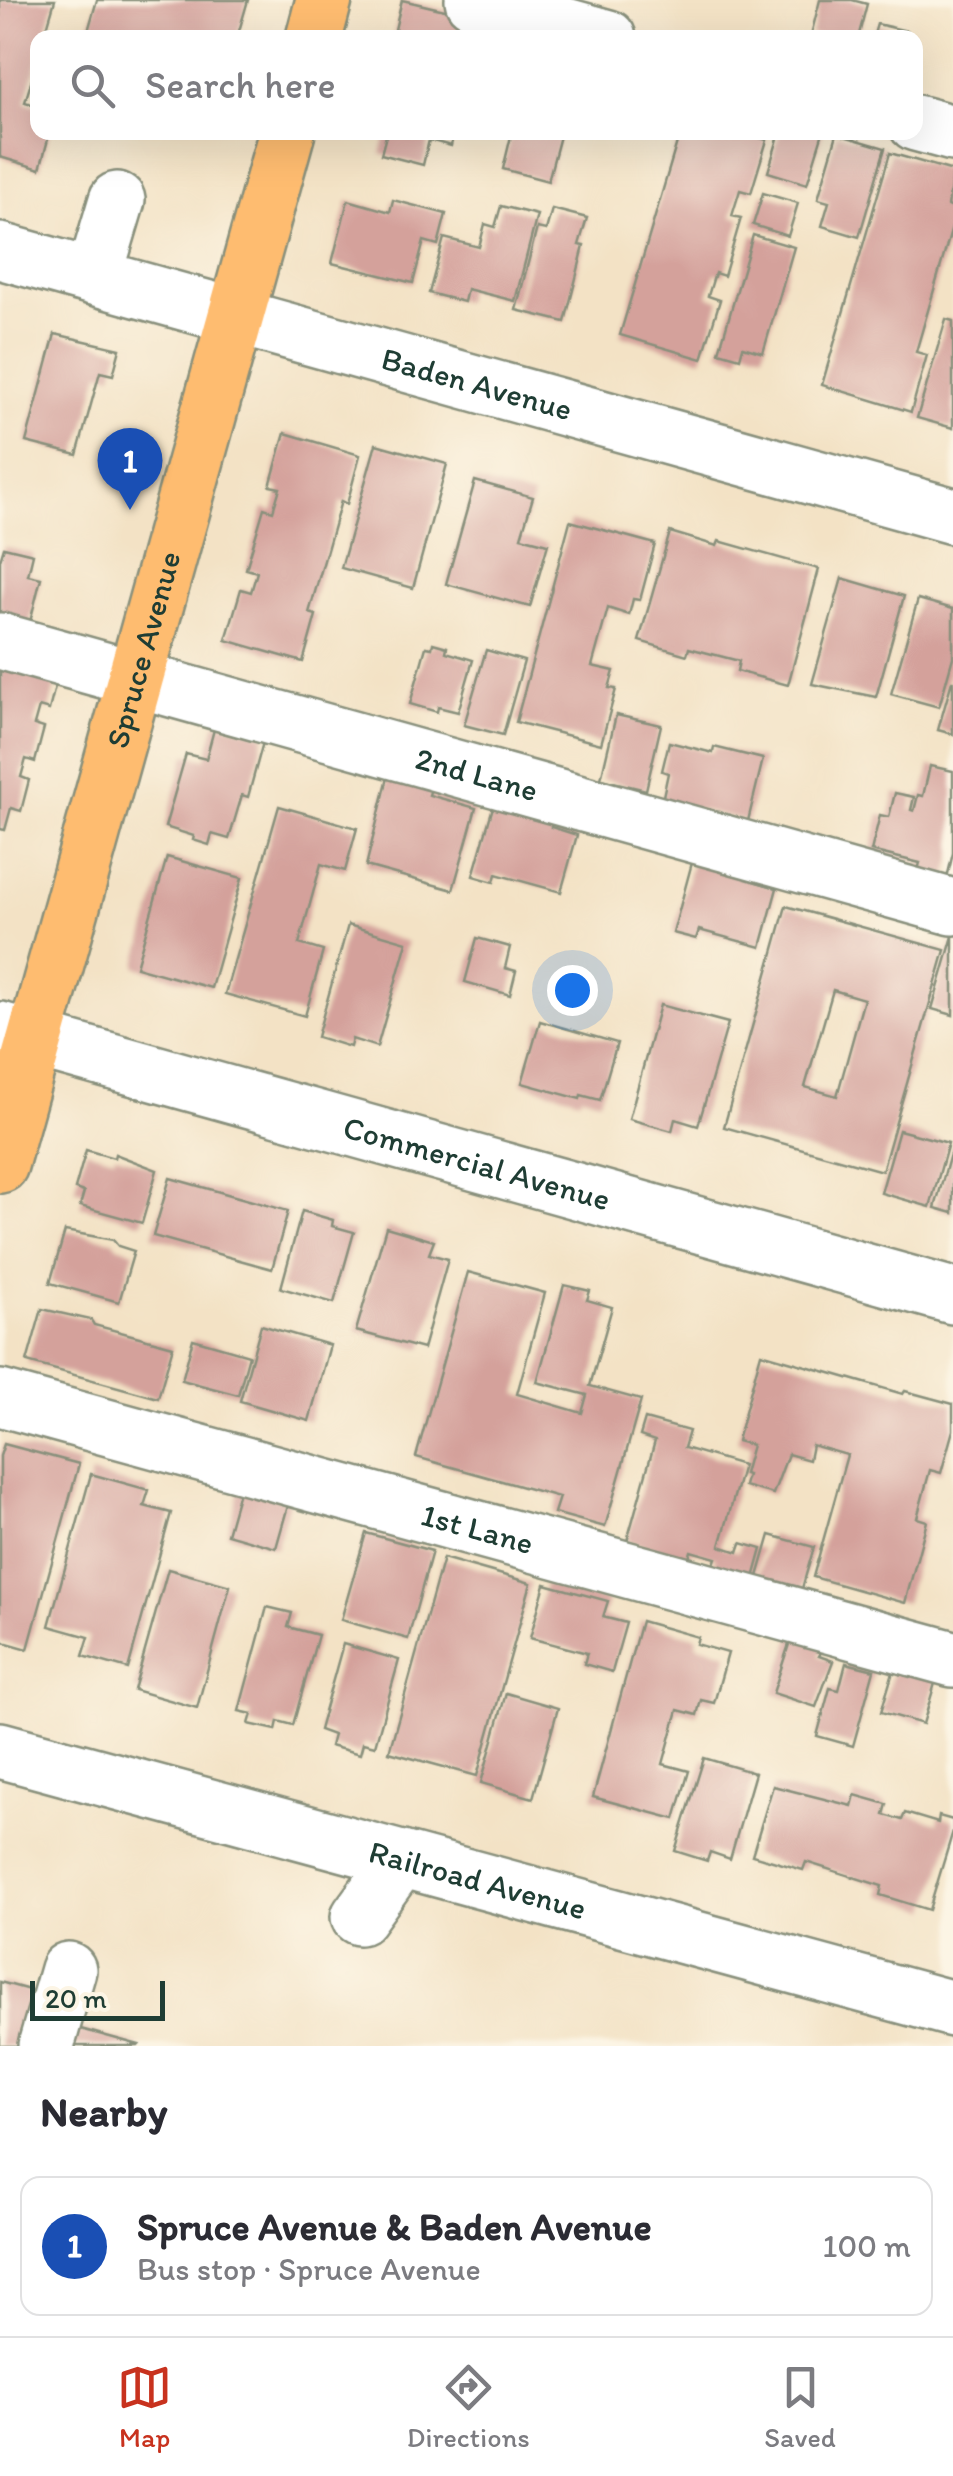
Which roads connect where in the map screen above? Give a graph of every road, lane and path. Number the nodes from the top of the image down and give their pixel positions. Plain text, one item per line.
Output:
1 (324, 0) edge
2 (472, 0) edge
3 (316, 30) edge
4 (579, 30) edge
5 (285, 140) edge
6 (118, 200) dead end
7 (0, 251) edge
8 (94, 277) junction
9 (236, 316) junction
10 (953, 516) edge
11 (0, 641) edge
12 (135, 679) junction
13 (953, 907) edge
14 (17, 1035) edge
15 (0, 1165) edge
16 (953, 1296) edge
17 (0, 1398) edge
18 (953, 1659) edge
19 (0, 1750) edge
20 (401, 1860) junction
21 (359, 1917) dead end
22 (68, 1970) dead end
23 (953, 2009) edge
24 (46, 2046) edge

1 - 3 main road
2 - 4 street
5 - 9 main road, Spruce Avenue
6 - 8 street
7 - 8 street, Baden Avenue
8 - 9 street, Baden Avenue
9 - 10 street, Baden Avenue
9 - 12 main road, Spruce Avenue
11 - 12 street, 2nd Lane
12 - 13 street, 2nd Lane
12 - 14 main road, Spruce Avenue
14 - 15 main road, Spruce Avenue
14 - 16 street, Commercial Avenue
17 - 18 street, 1st Lane
19 - 20 street, Railroad Avenue
20 - 21 street
20 - 23 street, Railroad Avenue
22 - 24 street

